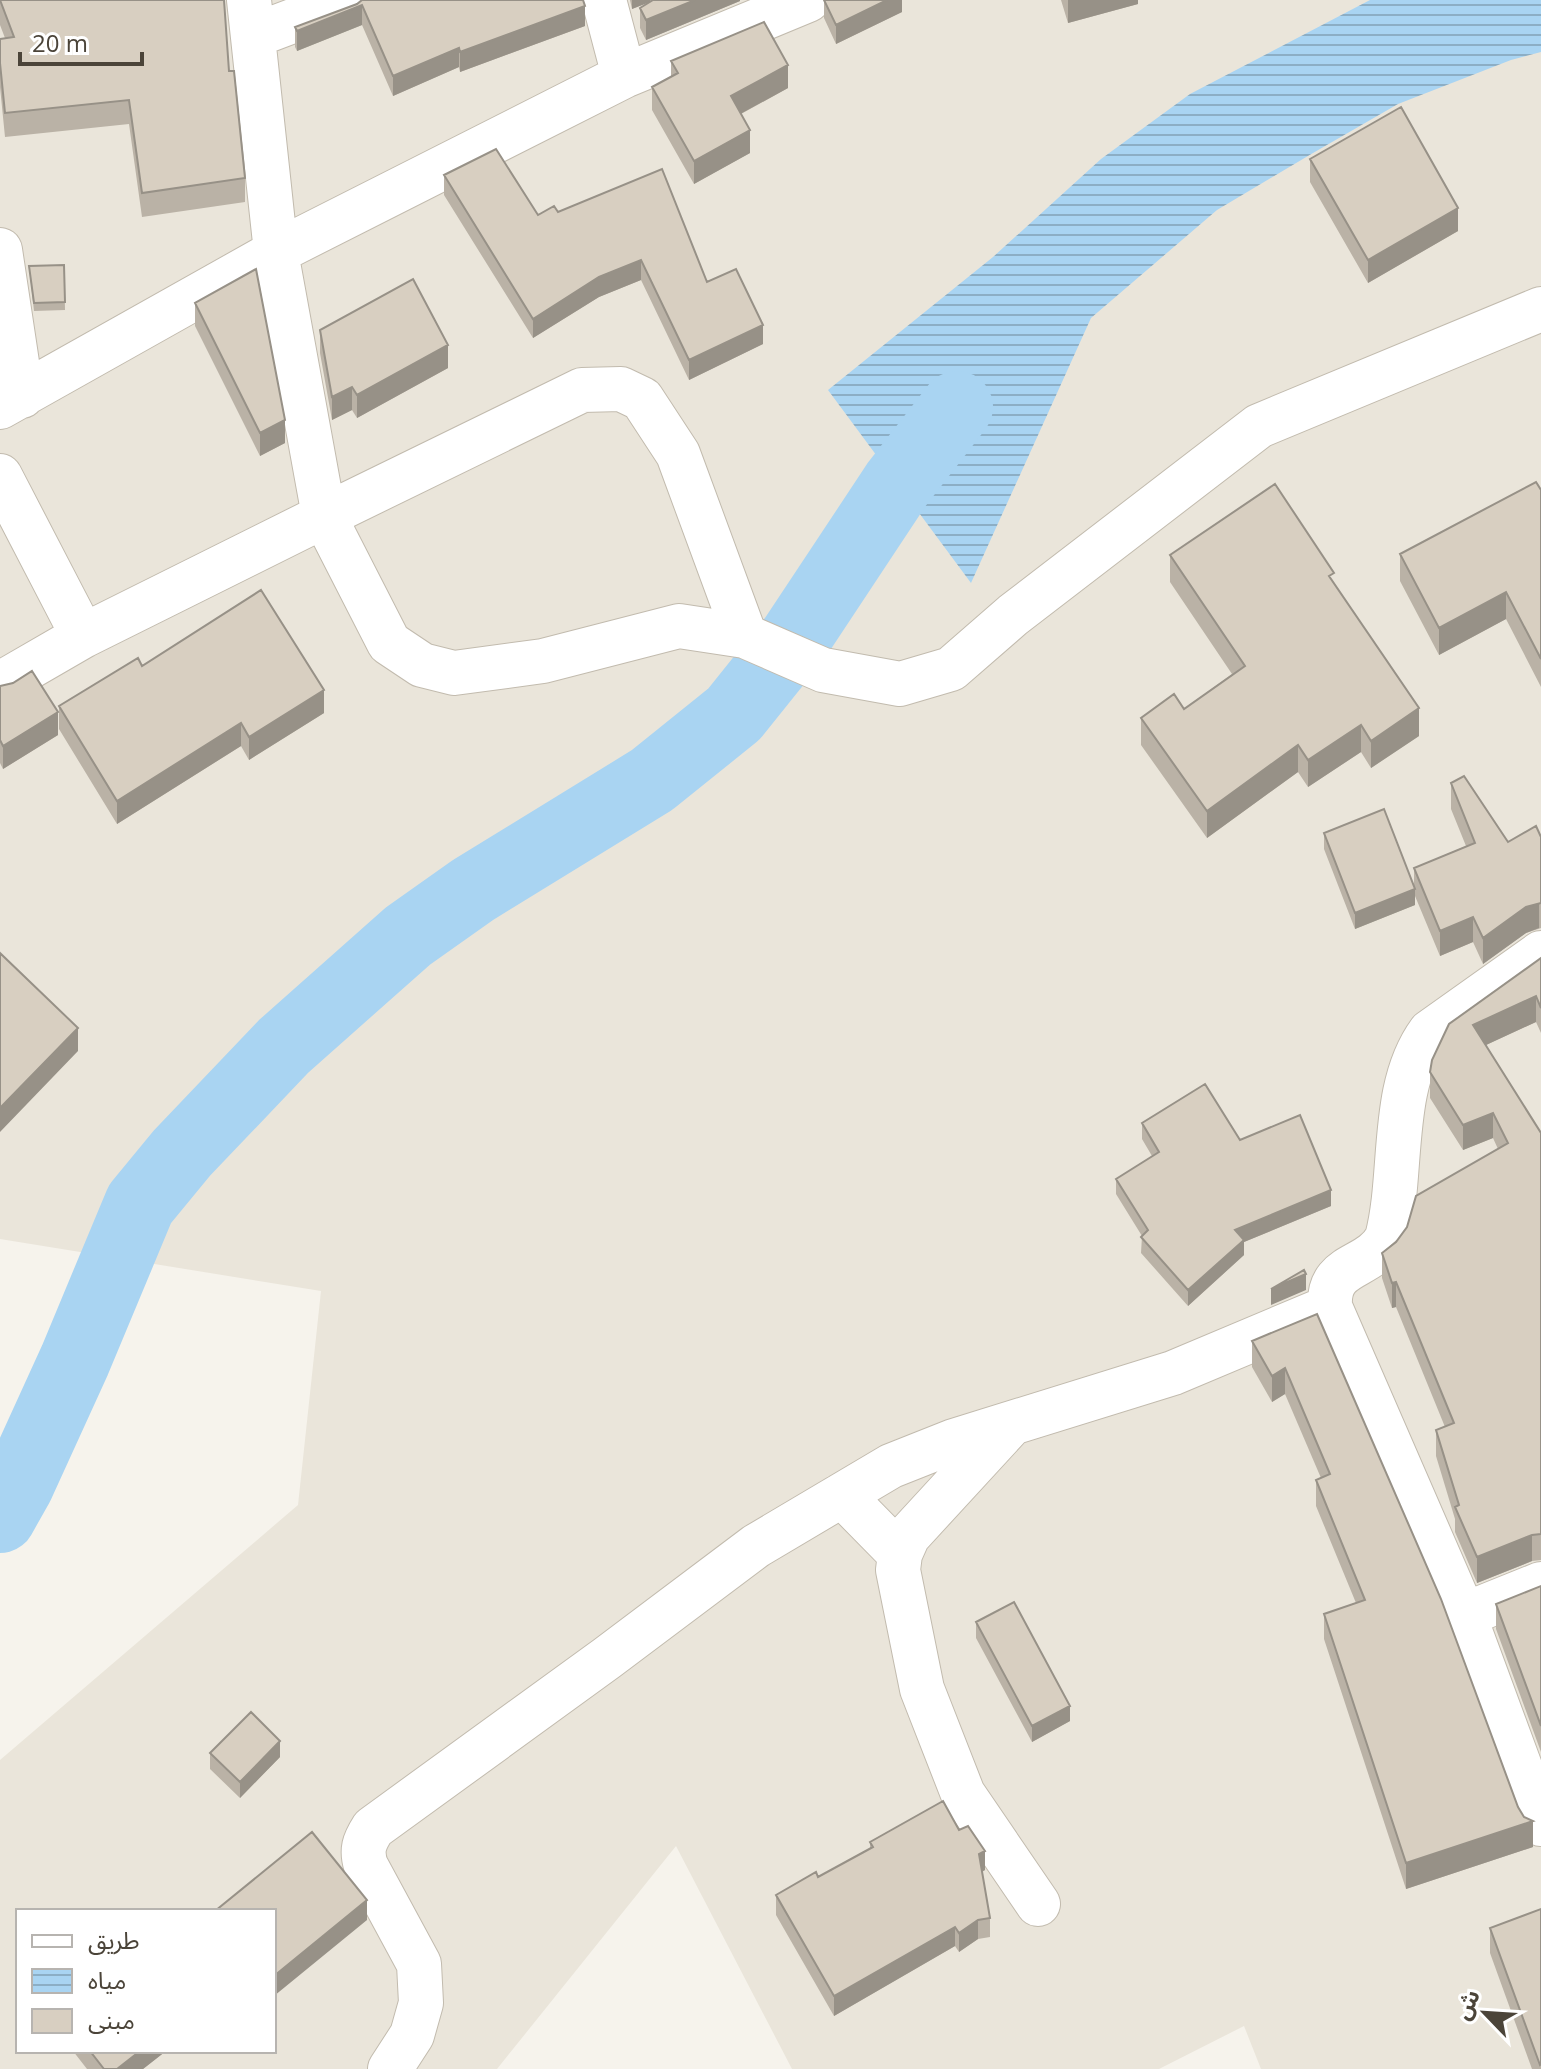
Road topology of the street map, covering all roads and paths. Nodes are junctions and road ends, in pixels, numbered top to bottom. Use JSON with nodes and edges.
{"nodes":[{"id":1,"x":348,"y":0,"type":"edge"},
{"id":2,"x":604,"y":0,"type":"edge"},
{"id":3,"x":808,"y":0,"type":"edge"},
{"id":4,"x":251,"y":18,"type":"edge"},
{"id":5,"x":624,"y":76,"type":"junction"},
{"id":6,"x":0,"y":250,"type":"edge"},
{"id":7,"x":276,"y":252,"type":"junction"},
{"id":8,"x":1541,"y":309,"type":"edge"},
{"id":9,"x":11,"y":402,"type":"edge"},
{"id":10,"x":0,"y":476,"type":"edge"},
{"id":11,"x":324,"y":516,"type":"junction"},
{"id":12,"x":83,"y":636,"type":"junction"},
{"id":13,"x":745,"y":636,"type":"junction"},
{"id":14,"x":0,"y":684,"type":"edge"},
{"id":15,"x":1541,"y":953,"type":"edge"},
{"id":16,"x":1330,"y":1307,"type":"junction"},
{"id":17,"x":1013,"y":1422,"type":"junction"},
{"id":18,"x":842,"y":1495,"type":"junction"},
{"id":19,"x":900,"y":1554,"type":"junction"},
{"id":20,"x":1541,"y":1584,"type":"edge"},
{"id":21,"x":1464,"y":1615,"type":"junction"},
{"id":22,"x":1537,"y":1801,"type":"edge"},
{"id":23,"x":1038,"y":1904,"type":"dead end"},
{"id":24,"x":390,"y":2069,"type":"edge"}],
"edges":[{"from":1,"to":4,"type":"street"},
{"from":2,"to":5,"type":"street"},
{"from":3,"to":5,"type":"street"},
{"from":4,"to":7,"type":"street"},
{"from":5,"to":7,"type":"street"},
{"from":6,"to":9,"type":"street"},
{"from":7,"to":9,"type":"street"},
{"from":7,"to":11,"type":"street"},
{"from":8,"to":13,"type":"street"},
{"from":10,"to":12,"type":"street"},
{"from":11,"to":12,"type":"street"},
{"from":11,"to":13,"type":"street"},
{"from":11,"to":13,"type":"street"},
{"from":12,"to":14,"type":"street"},
{"from":15,"to":16,"type":"street"},
{"from":16,"to":17,"type":"street"},
{"from":16,"to":21,"type":"street"},
{"from":17,"to":18,"type":"street"},
{"from":17,"to":19,"type":"street"},
{"from":18,"to":19,"type":"street"},
{"from":18,"to":24,"type":"street"},
{"from":19,"to":23,"type":"street"},
{"from":20,"to":21,"type":"street"},
{"from":21,"to":22,"type":"street"}]}
